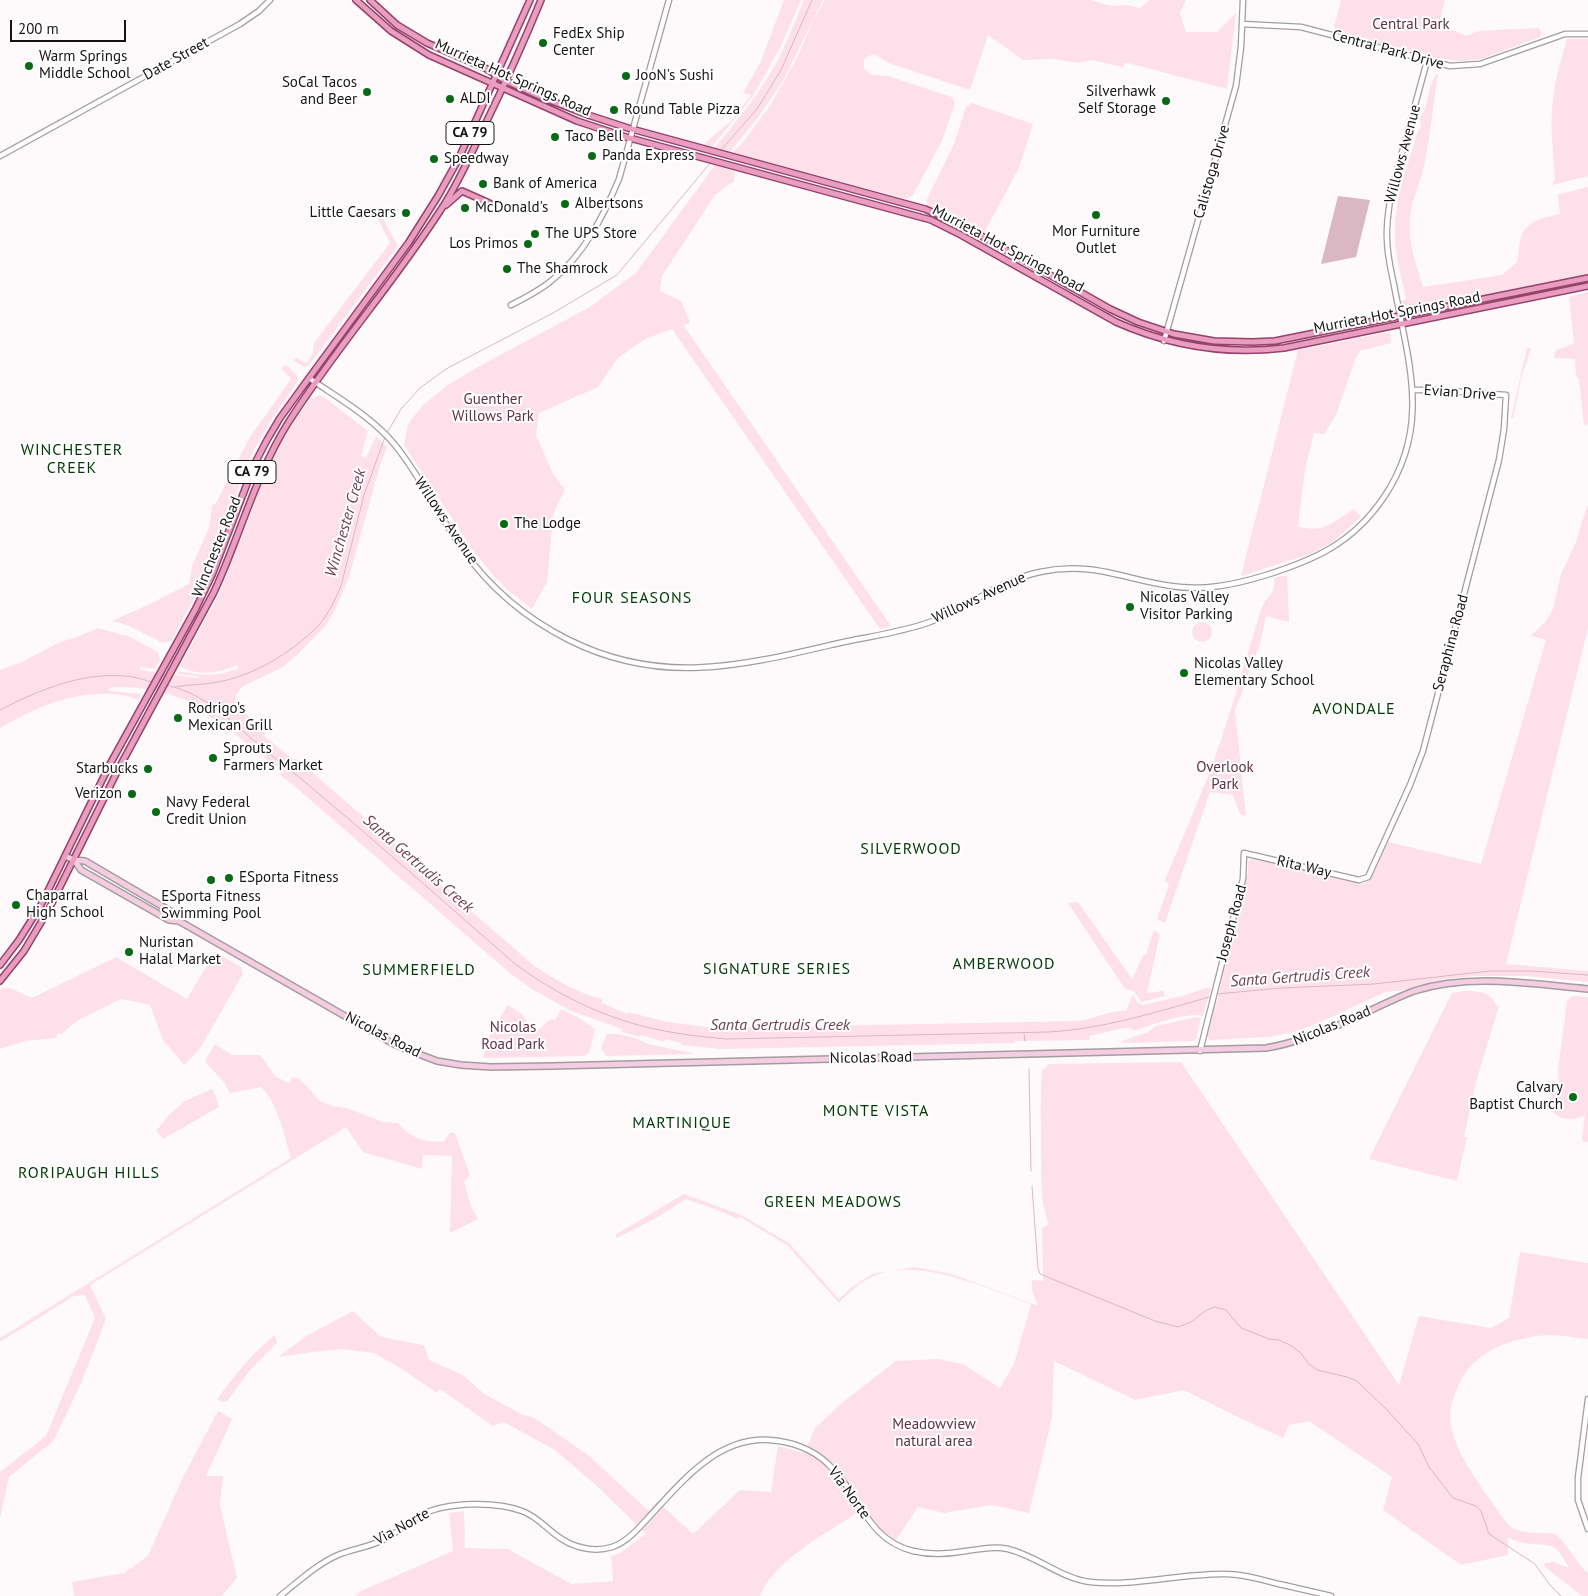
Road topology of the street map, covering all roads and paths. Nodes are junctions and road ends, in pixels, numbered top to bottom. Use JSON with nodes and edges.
{"nodes":[{"id":1,"x":270,"y":0,"type":"edge"},
{"id":2,"x":356,"y":0,"type":"edge"},
{"id":3,"x":370,"y":0,"type":"edge"},
{"id":4,"x":530,"y":0,"type":"edge"},
{"id":5,"x":541,"y":0,"type":"edge"},
{"id":6,"x":669,"y":0,"type":"edge"},
{"id":7,"x":1243,"y":0,"type":"edge"},
{"id":8,"x":1242,"y":24,"type":"junction"},
{"id":9,"x":1588,"y":34,"type":"edge"},
{"id":10,"x":1427,"y":61,"type":"junction"},
{"id":11,"x":496,"y":74,"type":"junction"},
{"id":12,"x":506,"y":81,"type":"junction"},
{"id":13,"x":492,"y":84,"type":"junction"},
{"id":14,"x":502,"y":88,"type":"junction"},
{"id":15,"x":634,"y":130,"type":"junction"},
{"id":16,"x":631,"y":138,"type":"junction"},
{"id":17,"x":0,"y":156,"type":"edge"},
{"id":18,"x":489,"y":203,"type":"dead end"},
{"id":19,"x":442,"y":209,"type":"junction"},
{"id":20,"x":1588,"y":278,"type":"edge"},
{"id":21,"x":1588,"y":286,"type":"edge"},
{"id":22,"x":511,"y":306,"type":"dead end"},
{"id":23,"x":1400,"y":316,"type":"junction"},
{"id":24,"x":1402,"y":324,"type":"junction"},
{"id":25,"x":1167,"y":332,"type":"junction"},
{"id":26,"x":1164,"y":341,"type":"junction"},
{"id":27,"x":309,"y":378,"type":"junction"},
{"id":28,"x":316,"y":383,"type":"junction"},
{"id":29,"x":1413,"y":390,"type":"junction"},
{"id":30,"x":1506,"y":395,"type":"joint"},
{"id":31,"x":1244,"y":853,"type":"joint"},
{"id":32,"x":65,"y":856,"type":"junction"},
{"id":33,"x":74,"y":860,"type":"junction"},
{"id":34,"x":1364,"y":880,"type":"joint"},
{"id":35,"x":178,"y":921,"type":"junction"},
{"id":36,"x":0,"y":965,"type":"edge"},
{"id":37,"x":0,"y":981,"type":"edge"},
{"id":38,"x":1588,"y":989,"type":"edge"},
{"id":39,"x":1200,"y":1051,"type":"junction"},
{"id":40,"x":1588,"y":1399,"type":"edge"},
{"id":41,"x":1588,"y":1529,"type":"edge"},
{"id":42,"x":280,"y":1596,"type":"edge"},
{"id":43,"x":1331,"y":1596,"type":"edge"}],
"edges":[{"from":1,"to":17,"type":"street","name":"Date Street"},
{"from":2,"to":13,"type":"main road","name":"Murrieta Hot Springs Road"},
{"from":3,"to":11,"type":"main road","name":"Murrieta Hot Springs Road"},
{"from":4,"to":11,"type":"main road","name":"Winchester Road","number":"CA 79"},
{"from":5,"to":12,"type":"main road","name":"Winchester Road","number":"CA 79"},
{"from":6,"to":15,"type":"street"},
{"from":7,"to":8,"type":"street","name":"Calistoga Drive"},
{"from":8,"to":10,"type":"street","name":"Central Park Drive"},
{"from":8,"to":25,"type":"street","name":"Calistoga Drive"},
{"from":9,"to":10,"type":"street","name":"Central Park Drive"},
{"from":10,"to":23,"type":"street","name":"Willows Avenue"},
{"from":11,"to":12,"type":"main road","name":"Murrieta Hot Springs Road"},
{"from":11,"to":13,"type":"main road","name":"Winchester Road","number":"CA 79"},
{"from":12,"to":14,"type":"main road","name":"Winchester Road","number":"CA 79"},
{"from":12,"to":15,"type":"main road","name":"Murrieta Hot Springs Road"},
{"from":13,"to":14,"type":"main road","name":"Murrieta Hot Springs Road"},
{"from":13,"to":27,"type":"main road","name":"Winchester Road","number":"CA 79"},
{"from":14,"to":16,"type":"main road","name":"Murrieta Hot Springs Road"},
{"from":14,"to":19,"type":"main road","name":"Winchester Road","number":"CA 79"},
{"from":15,"to":16,"type":"street"},
{"from":15,"to":25,"type":"main road","name":"Murrieta Hot Springs Road"},
{"from":16,"to":22,"type":"street"},
{"from":16,"to":26,"type":"main road","name":"Murrieta Hot Springs Road"},
{"from":18,"to":19,"type":"main road"},
{"from":19,"to":28,"type":"main road","name":"Winchester Road","number":"CA 79"},
{"from":20,"to":23,"type":"main road","name":"Murrieta Hot Springs Road"},
{"from":21,"to":24,"type":"main road","name":"Murrieta Hot Springs Road"},
{"from":23,"to":24,"type":"street","name":"Willows Avenue"},
{"from":23,"to":25,"type":"main road","name":"Murrieta Hot Springs Road"},
{"from":24,"to":26,"type":"main road","name":"Murrieta Hot Springs Road"},
{"from":24,"to":29,"type":"street","name":"Willows Avenue"},
{"from":25,"to":26,"type":"street","name":"Calistoga Drive"},
{"from":27,"to":28,"type":"street","name":"Willows Avenue"},
{"from":27,"to":32,"type":"main road","name":"Winchester Road","number":"CA 79"},
{"from":28,"to":29,"type":"street","name":"Willows Avenue"},
{"from":28,"to":33,"type":"main road","name":"Winchester Road","number":"CA 79"},
{"from":29,"to":30,"type":"street","name":"Evian Drive"},
{"from":30,"to":34,"type":"street","name":"Seraphina Road"},
{"from":31,"to":34,"type":"street","name":"Rita Way"},
{"from":31,"to":39,"type":"street","name":"Joseph Road"},
{"from":32,"to":33,"type":"main road","name":"Nicolas Road"},
{"from":32,"to":36,"type":"main road","name":"Winchester Road"},
{"from":33,"to":35,"type":"main road","name":"Nicolas Road"},
{"from":33,"to":35,"type":"main road","name":"Nicolas Road"},
{"from":33,"to":37,"type":"main road","name":"Winchester Road"},
{"from":35,"to":39,"type":"main road","name":"Nicolas Road"},
{"from":38,"to":39,"type":"main road","name":"Nicolas Road"},
{"from":40,"to":41,"type":"street"},
{"from":42,"to":43,"type":"street","name":"Via Norte"}]}
